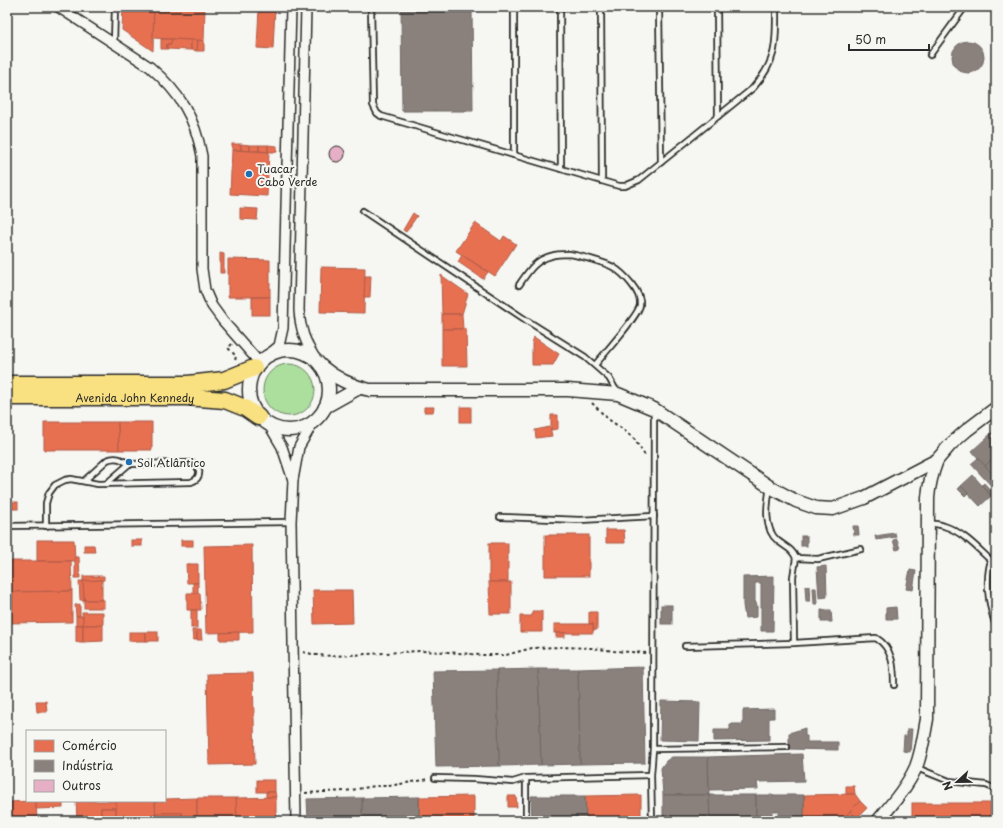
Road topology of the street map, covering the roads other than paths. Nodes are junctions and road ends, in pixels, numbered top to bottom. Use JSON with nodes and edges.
{"nodes":[{"id":1,"x":58,"y":7,"type":"edge"},
{"id":2,"x":115,"y":7,"type":"edge"},
{"id":3,"x":291,"y":7,"type":"edge"},
{"id":4,"x":306,"y":7,"type":"edge"},
{"id":5,"x":371,"y":7,"type":"edge"},
{"id":6,"x":514,"y":7,"type":"edge"},
{"id":7,"x":560,"y":7,"type":"edge"},
{"id":8,"x":601,"y":7,"type":"edge"},
{"id":9,"x":659,"y":7,"type":"edge"},
{"id":10,"x":717,"y":7,"type":"edge"},
{"id":11,"x":776,"y":7,"type":"edge"},
{"id":12,"x":965,"y":7,"type":"edge"},
{"id":13,"x":114,"y":44,"type":"junction"},
{"id":14,"x":930,"y":54,"type":"dead end"},
{"id":15,"x":718,"y":116,"type":"junction"},
{"id":16,"x":514,"y":155,"type":"junction"},
{"id":17,"x":661,"y":162,"type":"junction"},
{"id":18,"x":561,"y":169,"type":"junction"},
{"id":19,"x":602,"y":181,"type":"junction"},
{"id":20,"x":363,"y":211,"type":"dead end"},
{"id":21,"x":996,"y":279,"type":"edge"},
{"id":22,"x":518,"y":285,"type":"dead end"},
{"id":23,"x":996,"y":317,"type":"edge"},
{"id":24,"x":260,"y":361,"type":"junction"},
{"id":25,"x":318,"y":362,"type":"junction"},
{"id":26,"x":595,"y":365,"type":"junction"},
{"id":27,"x":7,"y":384,"type":"edge"},
{"id":28,"x":359,"y":388,"type":"junction"},
{"id":29,"x":618,"y":394,"type":"junction"},
{"id":30,"x":7,"y":397,"type":"edge"},
{"id":31,"x":325,"y":407,"type":"junction"},
{"id":32,"x":654,"y":409,"type":"junction"},
{"id":33,"x":995,"y":409,"type":"edge"},
{"id":34,"x":264,"y":421,"type":"junction"},
{"id":35,"x":313,"y":422,"type":"junction"},
{"id":36,"x":937,"y":460,"type":"junction"},
{"id":37,"x":129,"y":464,"type":"junction"},
{"id":38,"x":293,"y":480,"type":"junction"},
{"id":39,"x":84,"y":481,"type":"junction"},
{"id":40,"x":106,"y":484,"type":"junction"},
{"id":41,"x":770,"y":487,"type":"junction"},
{"id":42,"x":654,"y":516,"type":"junction"},
{"id":43,"x":500,"y":517,"type":"dead end"},
{"id":44,"x":291,"y":522,"type":"junction"},
{"id":45,"x":928,"y":522,"type":"junction"},
{"id":46,"x":7,"y":526,"type":"edge"},
{"id":47,"x":46,"y":526,"type":"junction"},
{"id":48,"x":861,"y":549,"type":"dead end"},
{"id":49,"x":796,"y":558,"type":"junction"},
{"id":50,"x":991,"y":560,"type":"junction"},
{"id":51,"x":996,"y":565,"type":"edge"},
{"id":52,"x":996,"y":626,"type":"edge"},
{"id":53,"x":794,"y":643,"type":"junction"},
{"id":54,"x":685,"y":646,"type":"dead end"},
{"id":55,"x":894,"y":686,"type":"dead end"},
{"id":56,"x":787,"y":747,"type":"dead end"},
{"id":57,"x":653,"y":749,"type":"junction"},
{"id":58,"x":916,"y":767,"type":"junction"},
{"id":59,"x":651,"y":775,"type":"junction"},
{"id":60,"x":435,"y":778,"type":"road end"},
{"id":61,"x":526,"y":778,"type":"junction"},
{"id":62,"x":996,"y":789,"type":"edge"},
{"id":63,"x":296,"y":821,"type":"edge"},
{"id":64,"x":526,"y":821,"type":"edge"},
{"id":65,"x":652,"y":821,"type":"edge"},
{"id":66,"x":878,"y":821,"type":"edge"}],
"edges":[{"from":1,"to":13,"type":"street"},
{"from":2,"to":13,"type":"lane"},
{"from":3,"to":24,"type":"street"},
{"from":4,"to":25,"type":"street"},
{"from":5,"to":16,"type":"lane"},
{"from":6,"to":16,"type":"lane"},
{"from":7,"to":18,"type":"lane"},
{"from":8,"to":19,"type":"lane"},
{"from":9,"to":17,"type":"lane"},
{"from":10,"to":15,"type":"lane"},
{"from":11,"to":15,"type":"lane"},
{"from":12,"to":14,"type":"lane"},
{"from":13,"to":24,"type":"street"},
{"from":15,"to":17,"type":"lane"},
{"from":16,"to":18,"type":"lane"},
{"from":17,"to":19,"type":"lane"},
{"from":18,"to":19,"type":"lane"},
{"from":20,"to":26,"type":"lane"},
{"from":21,"to":23,"type":"lane"},
{"from":22,"to":26,"type":"lane"},
{"from":24,"to":25,"type":"street"},
{"from":24,"to":27,"type":"highway","name":"Avenida John Kennedy"},
{"from":24,"to":34,"type":"street"},
{"from":25,"to":28,"type":"street"},
{"from":25,"to":31,"type":"street"},
{"from":26,"to":29,"type":"lane"},
{"from":28,"to":29,"type":"street"},
{"from":28,"to":31,"type":"street"},
{"from":29,"to":32,"type":"street"},
{"from":30,"to":34,"type":"highway","name":"Avenida John Kennedy"},
{"from":31,"to":35,"type":"street"},
{"from":32,"to":41,"type":"street"},
{"from":32,"to":42,"type":"lane"},
{"from":33,"to":36,"type":"street"},
{"from":34,"to":35,"type":"street"},
{"from":34,"to":38,"type":"street"},
{"from":35,"to":38,"type":"street"},
{"from":36,"to":41,"type":"street"},
{"from":36,"to":45,"type":"street"},
{"from":37,"to":39,"type":"lane"},
{"from":37,"to":40,"type":"lane"},
{"from":37,"to":40,"type":"lane"},
{"from":38,"to":44,"type":"street"},
{"from":39,"to":40,"type":"lane"},
{"from":39,"to":47,"type":"lane"},
{"from":41,"to":49,"type":"lane"},
{"from":42,"to":43,"type":"lane"},
{"from":42,"to":57,"type":"lane"},
{"from":44,"to":47,"type":"lane"},
{"from":44,"to":63,"type":"street"},
{"from":45,"to":50,"type":"lane"},
{"from":45,"to":58,"type":"street"},
{"from":46,"to":47,"type":"lane"},
{"from":48,"to":49,"type":"lane"},
{"from":49,"to":53,"type":"lane"},
{"from":50,"to":51,"type":"lane"},
{"from":50,"to":52,"type":"lane"},
{"from":53,"to":54,"type":"lane"},
{"from":53,"to":55,"type":"lane"},
{"from":56,"to":57,"type":"lane"},
{"from":57,"to":59,"type":"lane"},
{"from":58,"to":62,"type":"lane"},
{"from":58,"to":66,"type":"street"},
{"from":59,"to":61,"type":"lane"},
{"from":59,"to":65,"type":"lane"},
{"from":60,"to":61,"type":"lane"},
{"from":61,"to":64,"type":"lane"}]}
